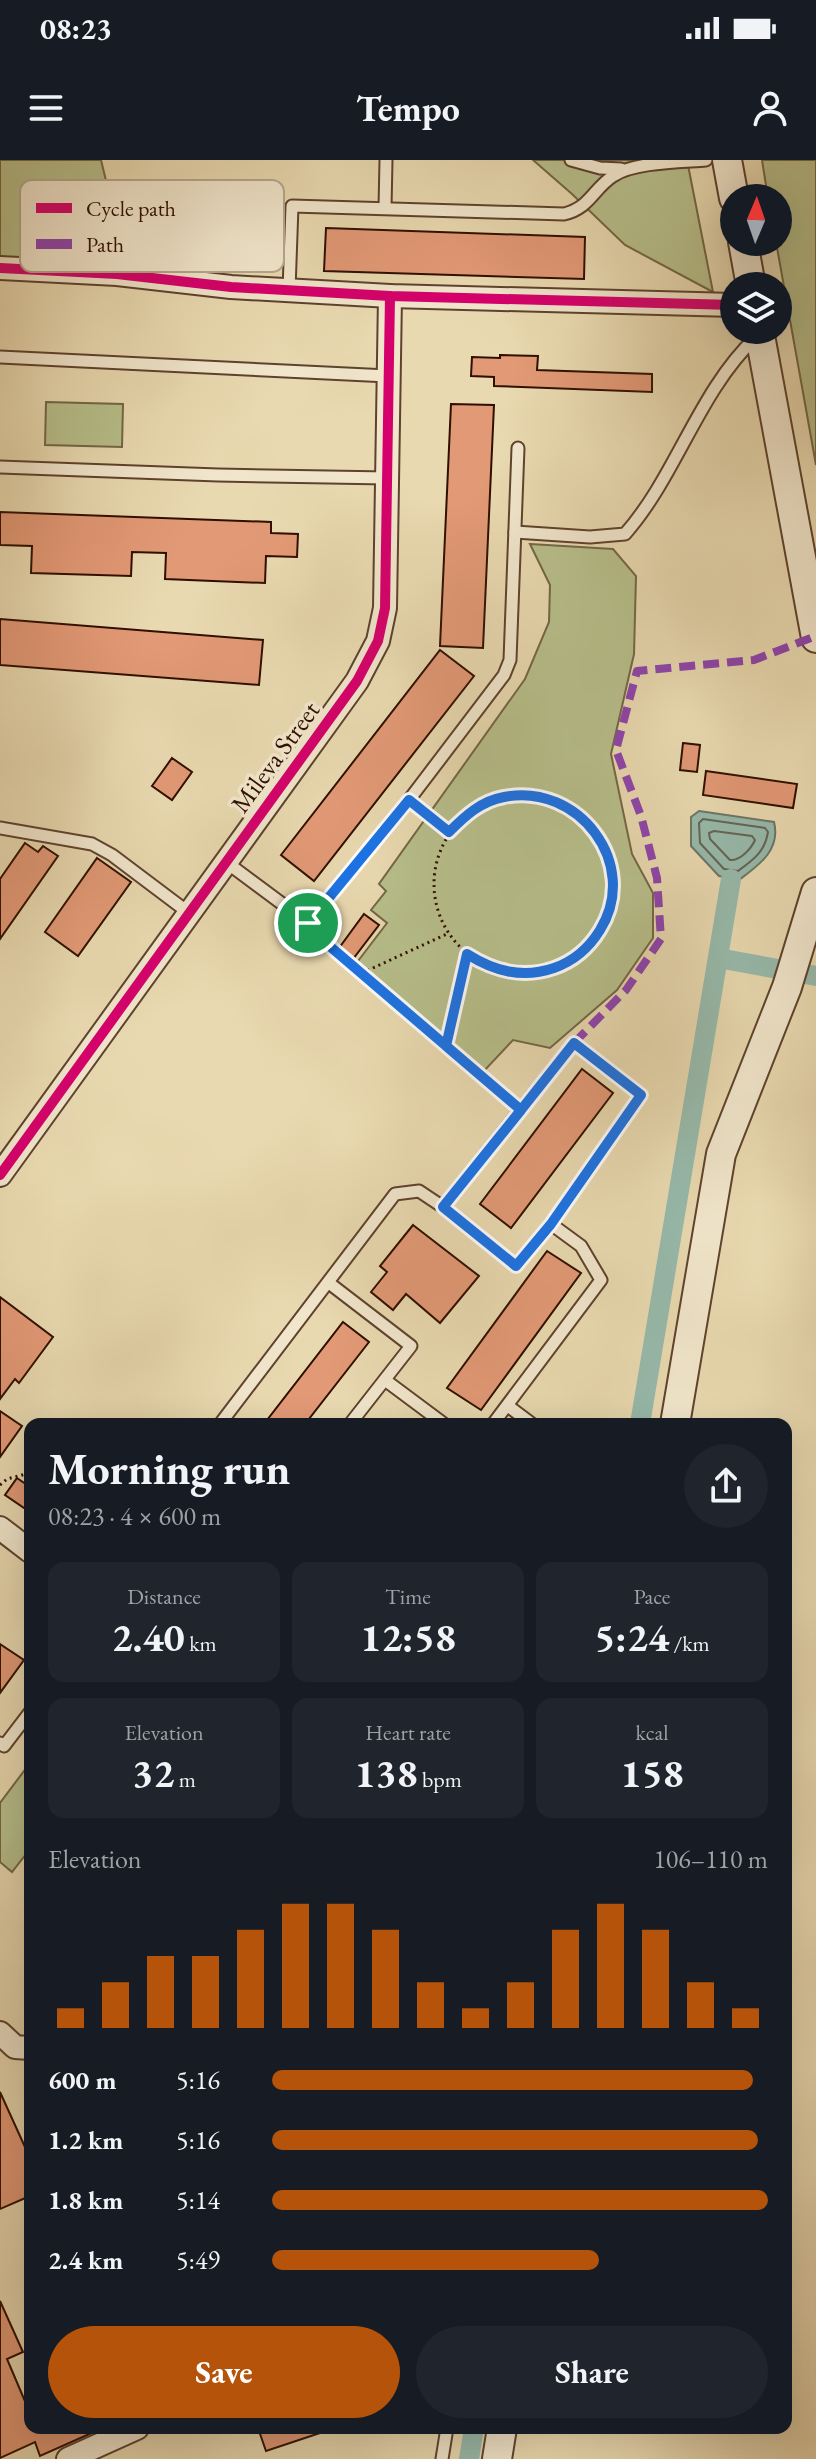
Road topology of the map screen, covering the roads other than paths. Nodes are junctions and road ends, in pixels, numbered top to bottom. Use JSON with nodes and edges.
{"nodes":[{"id":1,"x":386,"y":160,"type":"edge"},
{"id":2,"x":571,"y":160,"type":"edge"},
{"id":3,"x":706,"y":160,"type":"edge"},
{"id":4,"x":727,"y":160,"type":"edge"},
{"id":5,"x":624,"y":169,"type":"junction"},
{"id":6,"x":731,"y":184,"type":"edge"},
{"id":7,"x":385,"y":208,"type":"junction"},
{"id":8,"x":0,"y":268,"type":"edge"},
{"id":9,"x":20,"y":269,"type":"edge"},
{"id":10,"x":78,"y":272,"type":"edge"},
{"id":11,"x":289,"y":290,"type":"junction"},
{"id":12,"x":390,"y":296,"type":"junction"},
{"id":13,"x":720,"y":305,"type":"edge"},
{"id":14,"x":748,"y":344,"type":"edge"},
{"id":15,"x":761,"y":344,"type":"edge"},
{"id":16,"x":0,"y":357,"type":"edge"},
{"id":17,"x":388,"y":376,"type":"junction"},
{"id":18,"x":518,"y":448,"type":"dead end"},
{"id":19,"x":0,"y":467,"type":"edge"},
{"id":20,"x":387,"y":478,"type":"junction"},
{"id":21,"x":515,"y":532,"type":"junction"},
{"id":22,"x":816,"y":638,"type":"edge"},
{"id":23,"x":0,"y":828,"type":"edge"},
{"id":24,"x":226,"y":862,"type":"junction"},
{"id":25,"x":816,"y":892,"type":"edge"},
{"id":26,"x":189,"y":913,"type":"junction"},
{"id":27,"x":812,"y":924,"type":"edge"},
{"id":28,"x":0,"y":1175,"type":"edge"},
{"id":29,"x":443,"y":1207,"type":"junction"},
{"id":30,"x":551,"y":1224,"type":"junction"},
{"id":31,"x":329,"y":1283,"type":"junction"},
{"id":32,"x":385,"y":1380,"type":"junction"},
{"id":33,"x":508,"y":1406,"type":"junction"},
{"id":34,"x":225,"y":1418,"type":"edge"},
{"id":35,"x":355,"y":1418,"type":"edge"},
{"id":36,"x":436,"y":1418,"type":"edge"},
{"id":37,"x":498,"y":1418,"type":"edge"},
{"id":38,"x":524,"y":1418,"type":"edge"},
{"id":39,"x":676,"y":1418,"type":"edge"},
{"id":40,"x":0,"y":1528,"type":"edge"},
{"id":41,"x":24,"y":1546,"type":"edge"},
{"id":42,"x":24,"y":1719,"type":"edge"},
{"id":43,"x":1,"y":1747,"type":"edge"},
{"id":44,"x":124,"y":2434,"type":"edge"},
{"id":45,"x":446,"y":2434,"type":"edge"},
{"id":46,"x":501,"y":2434,"type":"edge"},
{"id":47,"x":68,"y":2459,"type":"edge"},
{"id":48,"x":442,"y":2459,"type":"edge"},
{"id":49,"x":497,"y":2459,"type":"edge"}],
"edges":[{"from":1,"to":7,"type":"lane"},
{"from":2,"to":5,"type":"lane"},
{"from":3,"to":5,"type":"lane"},
{"from":4,"to":6,"type":"street"},
{"from":5,"to":7,"type":"lane"},
{"from":7,"to":11,"type":"lane"},
{"from":8,"to":9,"type":"street"},
{"from":10,"to":11,"type":"street"},
{"from":11,"to":12,"type":"street"},
{"from":12,"to":13,"type":"street"},
{"from":12,"to":17,"type":"street","name":"Mileva Street"},
{"from":14,"to":21,"type":"lane"},
{"from":15,"to":22,"type":"street"},
{"from":16,"to":17,"type":"lane"},
{"from":17,"to":20,"type":"street","name":"Mileva Street"},
{"from":18,"to":21,"type":"lane"},
{"from":19,"to":20,"type":"lane"},
{"from":20,"to":24,"type":"street","name":"Mileva Street"},
{"from":21,"to":24,"type":"lane"},
{"from":23,"to":26,"type":"lane"},
{"from":24,"to":26,"type":"street","name":"Mileva Street"},
{"from":25,"to":27,"type":"street"},
{"from":26,"to":28,"type":"street","name":"Mileva Street"},
{"from":27,"to":39,"type":"street"},
{"from":29,"to":30,"type":"lane"},
{"from":29,"to":30,"type":"lane"},
{"from":29,"to":31,"type":"lane"},
{"from":30,"to":33,"type":"lane"},
{"from":31,"to":32,"type":"lane"},
{"from":31,"to":34,"type":"lane"},
{"from":32,"to":35,"type":"lane"},
{"from":32,"to":36,"type":"lane"},
{"from":33,"to":37,"type":"lane"},
{"from":33,"to":38,"type":"lane"},
{"from":40,"to":41,"type":"street"},
{"from":42,"to":43,"type":"lane"},
{"from":44,"to":47,"type":"street"},
{"from":45,"to":48,"type":"lane"},
{"from":46,"to":49,"type":"street"}]}
